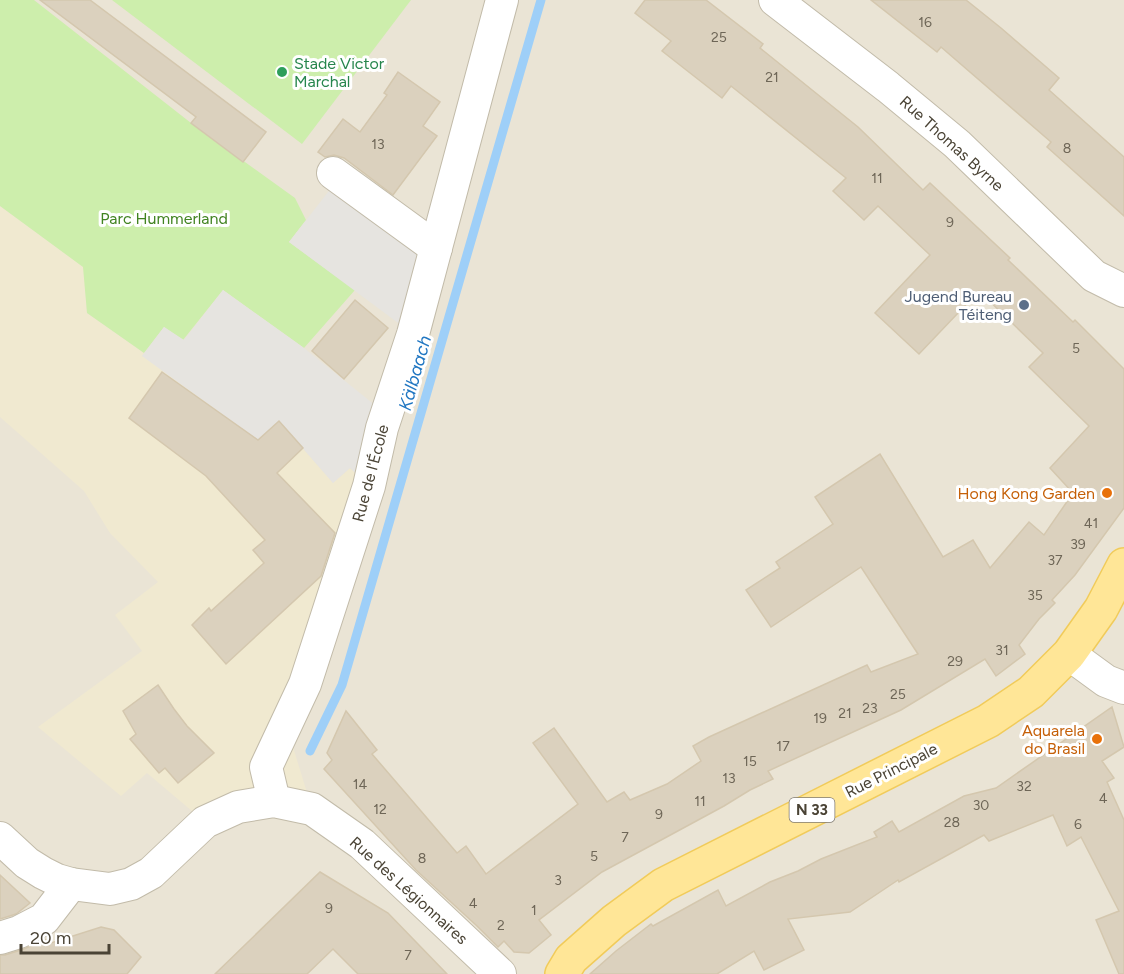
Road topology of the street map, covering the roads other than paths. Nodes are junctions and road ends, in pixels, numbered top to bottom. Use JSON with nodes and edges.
{"nodes":[{"id":1,"x":502,"y":0,"type":"edge"},
{"id":2,"x":775,"y":0,"type":"edge"},
{"id":3,"x":333,"y":173,"type":"dead end"},
{"id":4,"x":436,"y":248,"type":"junction"},
{"id":5,"x":1124,"y":291,"type":"edge"},
{"id":6,"x":1124,"y":565,"type":"edge"},
{"id":7,"x":1069,"y":654,"type":"junction"},
{"id":8,"x":1124,"y":688,"type":"edge"},
{"id":9,"x":274,"y":801,"type":"junction"},
{"id":10,"x":0,"y":838,"type":"edge"},
{"id":11,"x":71,"y":885,"type":"junction"},
{"id":12,"x":0,"y":938,"type":"edge"},
{"id":13,"x":500,"y":974,"type":"edge"},
{"id":14,"x":562,"y":974,"type":"edge"}],
"edges":[{"from":1,"to":4,"type":"street","name":"Rue de l'École"},
{"from":2,"to":5,"type":"street","name":"Rue Thomas Byrne"},
{"from":3,"to":4,"type":"street"},
{"from":4,"to":9,"type":"street","name":"Rue de l'École"},
{"from":6,"to":7,"type":"main road","name":"Rue Principale","number":"N 33"},
{"from":7,"to":8,"type":"street"},
{"from":7,"to":14,"type":"main road","name":"Rue Principale","number":"N 33"},
{"from":9,"to":11,"type":"street","name":"Rue des Légionnaires"},
{"from":9,"to":13,"type":"street","name":"Rue des Légionnaires"},
{"from":10,"to":11,"type":"street","name":"Rue des Légionnaires"},
{"from":11,"to":12,"type":"street"}]}
